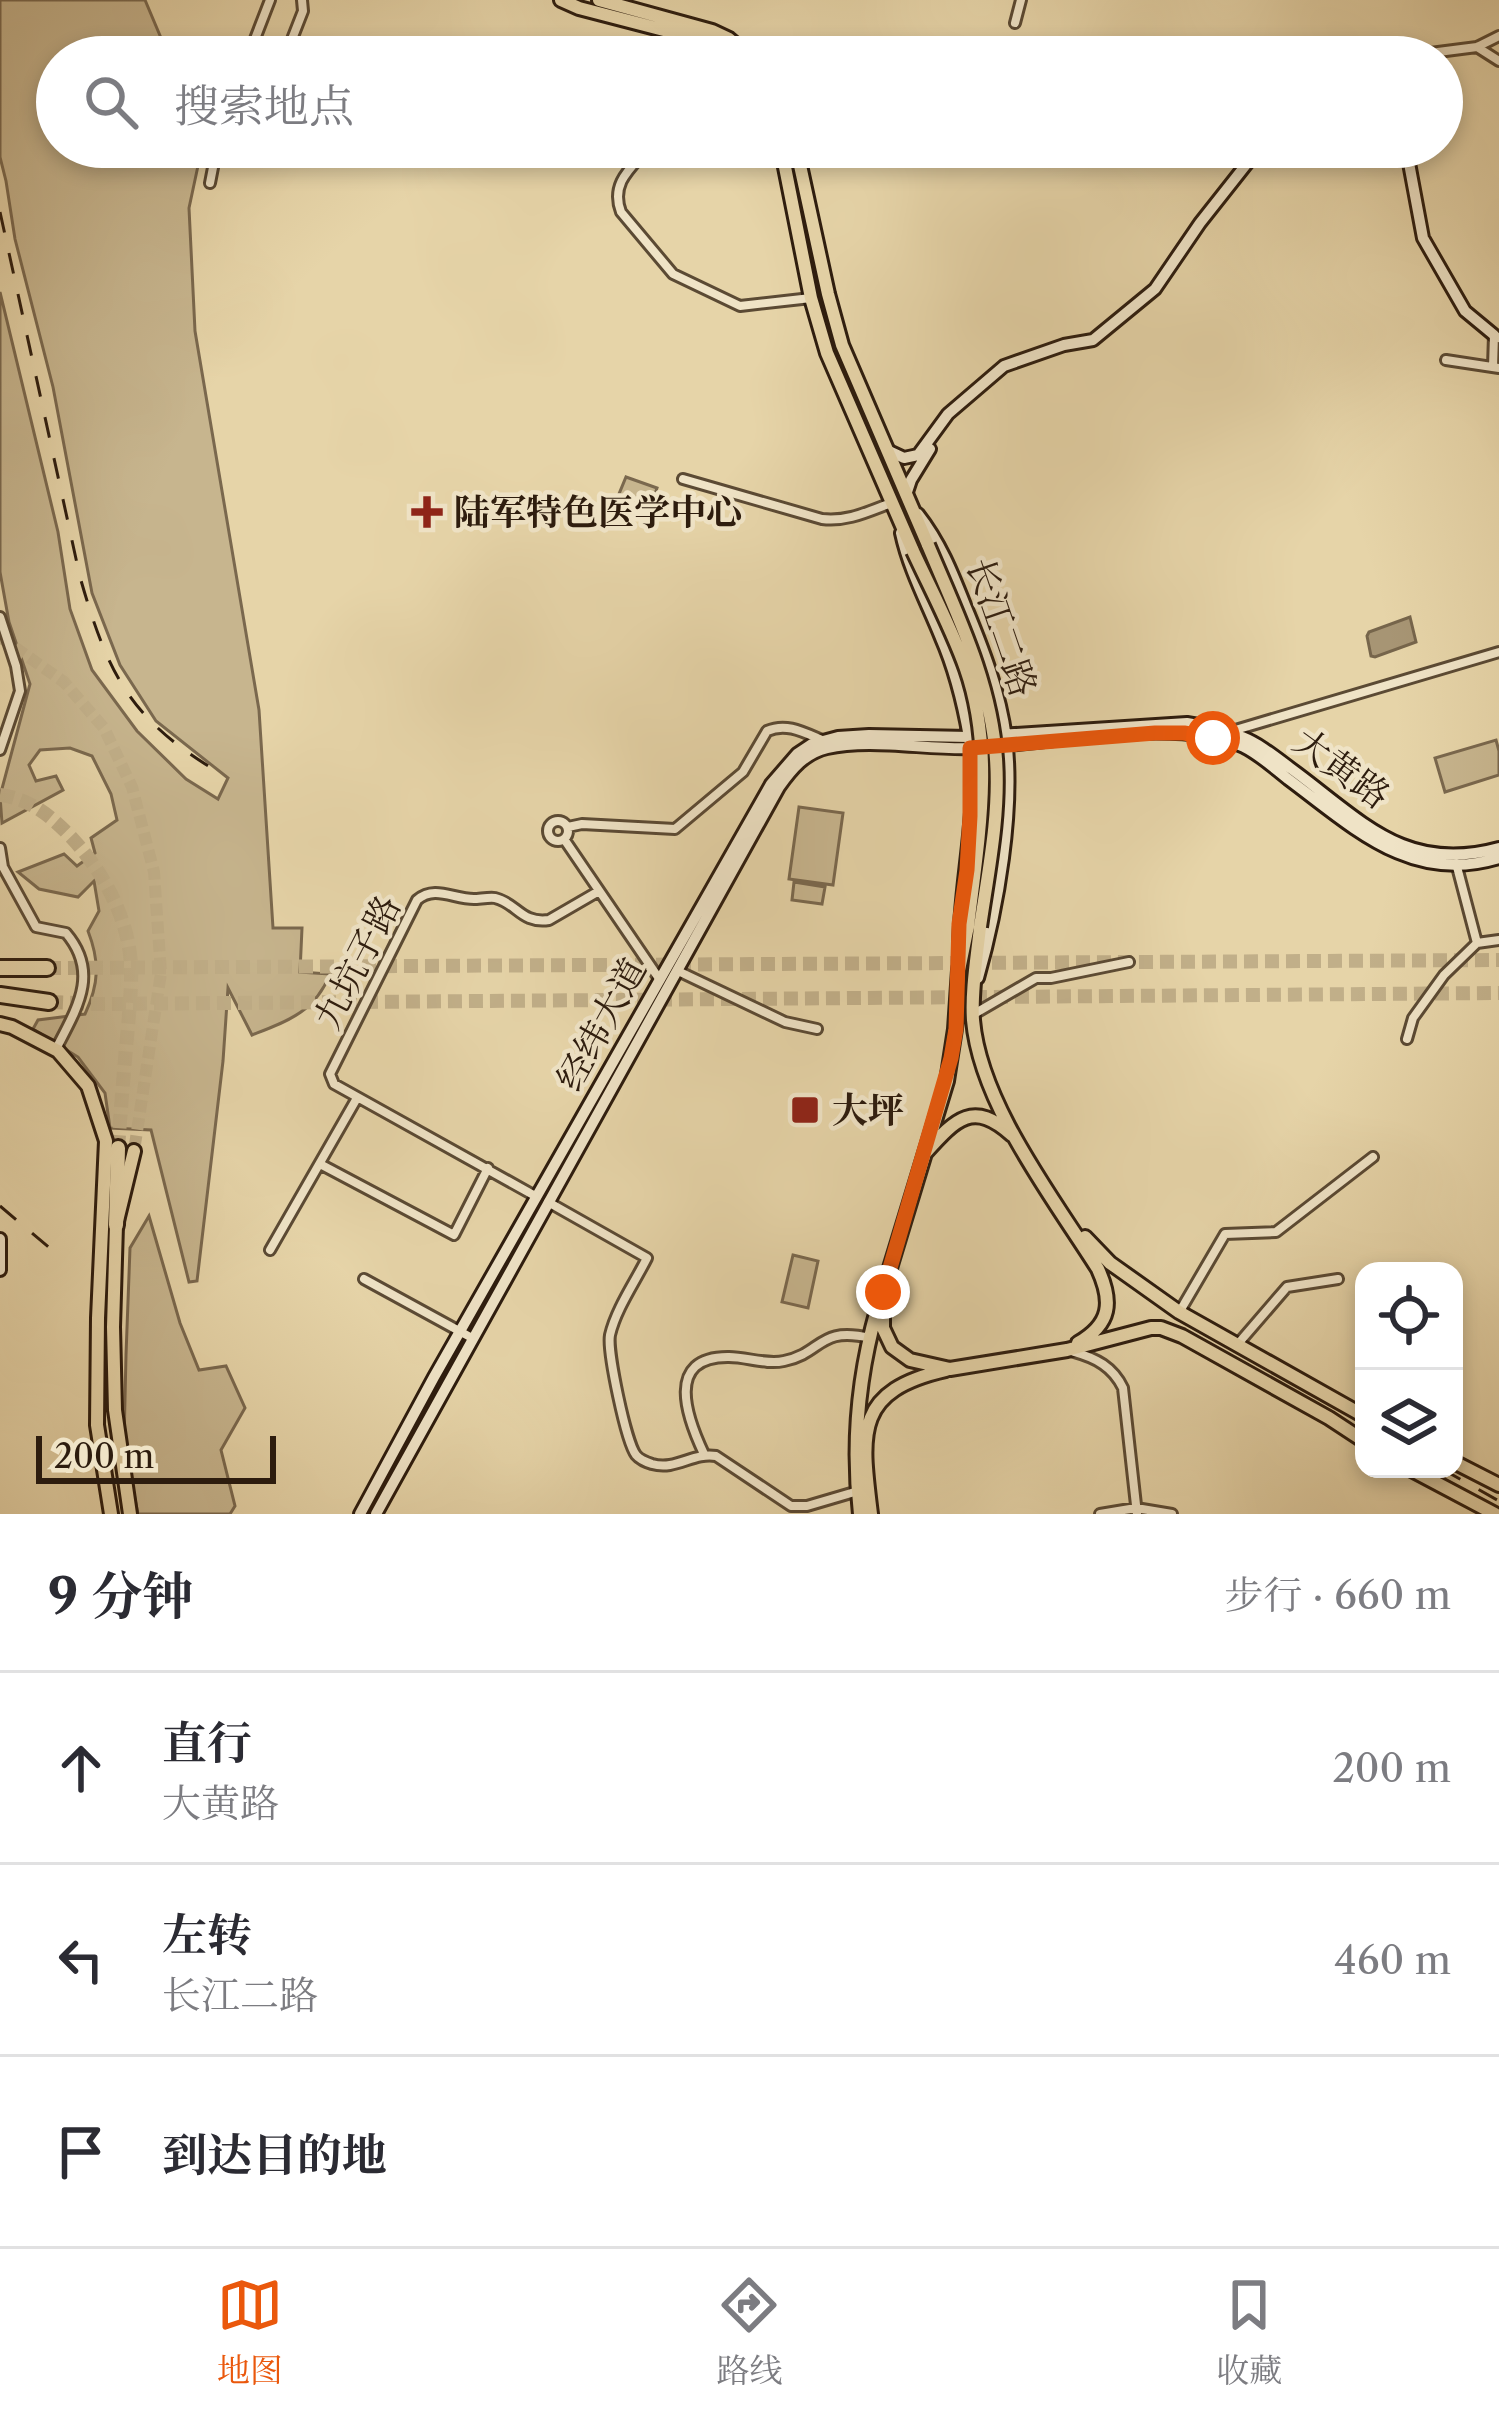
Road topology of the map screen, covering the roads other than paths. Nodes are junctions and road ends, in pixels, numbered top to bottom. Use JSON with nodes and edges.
{"nodes":[{"id":1,"x":270,"y":0,"type":"edge"},
{"id":2,"x":302,"y":0,"type":"edge"},
{"id":3,"x":561,"y":0,"type":"edge"},
{"id":4,"x":599,"y":0,"type":"edge"},
{"id":5,"x":1021,"y":0,"type":"edge"},
{"id":6,"x":1016,"y":23,"type":"dead end"},
{"id":7,"x":256,"y":36,"type":"edge"},
{"id":8,"x":293,"y":36,"type":"edge"},
{"id":9,"x":687,"y":36,"type":"edge"},
{"id":10,"x":723,"y":36,"type":"edge"},
{"id":11,"x":1499,"y":36,"type":"edge"},
{"id":12,"x":1478,"y":46,"type":"junction"},
{"id":13,"x":1463,"y":48,"type":"edge"},
{"id":14,"x":1499,"y":62,"type":"edge"},
{"id":15,"x":213,"y":168,"type":"edge"},
{"id":16,"x":631,"y":168,"type":"edge"},
{"id":17,"x":785,"y":168,"type":"edge"},
{"id":18,"x":801,"y":168,"type":"edge"},
{"id":19,"x":1244,"y":168,"type":"edge"},
{"id":20,"x":1410,"y":168,"type":"edge"},
{"id":21,"x":210,"y":183,"type":"dead end"},
{"id":22,"x":812,"y":298,"type":"junction"},
{"id":23,"x":1496,"y":337,"type":"edge"},
{"id":24,"x":1446,"y":360,"type":"dead end"},
{"id":25,"x":1496,"y":368,"type":"edge"},
{"id":26,"x":962,"y":402,"type":"junction"},
{"id":27,"x":886,"y":448,"type":"junction"},
{"id":28,"x":683,"y":479,"type":"dead end"},
{"id":29,"x":901,"y":503,"type":"junction"},
{"id":30,"x":0,"y":616,"type":"edge"},
{"id":31,"x":1499,"y":652,"type":"edge"},
{"id":32,"x":999,"y":701,"type":"junction"},
{"id":33,"x":962,"y":702,"type":"junction"},
{"id":34,"x":1227,"y":737,"type":"junction"},
{"id":35,"x":822,"y":740,"type":"junction"},
{"id":36,"x":1006,"y":740,"type":"junction"},
{"id":37,"x":969,"y":742,"type":"junction"},
{"id":38,"x":839,"y":746,"type":"junction"},
{"id":39,"x":0,"y":750,"type":"edge"},
{"id":40,"x":568,"y":827,"type":"junction"},
{"id":41,"x":564,"y":839,"type":"junction"},
{"id":42,"x":0,"y":848,"type":"edge"},
{"id":43,"x":1499,"y":848,"type":"edge"},
{"id":44,"x":1499,"y":858,"type":"edge"},
{"id":45,"x":1455,"y":861,"type":"junction"},
{"id":46,"x":599,"y":891,"type":"junction"},
{"id":47,"x":974,"y":926,"type":"junction"},
{"id":48,"x":1499,"y":940,"type":"edge"},
{"id":49,"x":1478,"y":943,"type":"junction"},
{"id":50,"x":1129,"y":962,"type":"dead end"},
{"id":51,"x":4,"y":968,"type":"edge"},
{"id":52,"x":47,"y":968,"type":"tunnel mouth"},
{"id":53,"x":959,"y":970,"type":"junction"},
{"id":54,"x":678,"y":971,"type":"junction"},
{"id":55,"x":659,"y":980,"type":"junction"},
{"id":56,"x":974,"y":993,"type":"junction"},
{"id":57,"x":0,"y":995,"type":"edge"},
{"id":58,"x":49,"y":1002,"type":"tunnel mouth"},
{"id":59,"x":973,"y":1015,"type":"junction"},
{"id":60,"x":0,"y":1024,"type":"edge"},
{"id":61,"x":817,"y":1029,"type":"dead end"},
{"id":62,"x":1406,"y":1039,"type":"dead end"},
{"id":63,"x":56,"y":1050,"type":"junction"},
{"id":64,"x":358,"y":1098,"type":"junction"},
{"id":65,"x":1017,"y":1140,"type":"junction"},
{"id":66,"x":126,"y":1150,"type":"tunnel mouth"},
{"id":67,"x":923,"y":1155,"type":"junction"},
{"id":68,"x":1372,"y":1157,"type":"dead end"},
{"id":69,"x":320,"y":1164,"type":"junction"},
{"id":70,"x":488,"y":1168,"type":"junction"},
{"id":71,"x":543,"y":1199,"type":"junction"},
{"id":72,"x":1061,"y":1209,"type":"junction"},
{"id":73,"x":116,"y":1225,"type":"joint"},
{"id":74,"x":0,"y":1239,"type":"edge"},
{"id":75,"x":270,"y":1250,"type":"dead end"},
{"id":76,"x":0,"y":1270,"type":"edge"},
{"id":77,"x":364,"y":1279,"type":"dead end"},
{"id":78,"x":1338,"y":1279,"type":"dead end"},
{"id":79,"x":883,"y":1292,"type":"junction"},
{"id":80,"x":1179,"y":1312,"type":"junction"},
{"id":81,"x":467,"y":1335,"type":"junction"},
{"id":82,"x":870,"y":1338,"type":"junction"},
{"id":83,"x":1236,"y":1346,"type":"junction"},
{"id":84,"x":1066,"y":1350,"type":"junction"},
{"id":85,"x":950,"y":1369,"type":"junction"},
{"id":86,"x":1355,"y":1411,"type":"edge"},
{"id":87,"x":1355,"y":1435,"type":"edge"},
{"id":88,"x":704,"y":1454,"type":"junction"},
{"id":89,"x":1463,"y":1467,"type":"edge"},
{"id":90,"x":1427,"y":1478,"type":"edge"},
{"id":91,"x":1499,"y":1485,"type":"edge"},
{"id":92,"x":858,"y":1492,"type":"junction"},
{"id":93,"x":1137,"y":1511,"type":"edge"},
{"id":94,"x":111,"y":1514,"type":"edge"},
{"id":95,"x":130,"y":1514,"type":"edge"},
{"id":96,"x":360,"y":1514,"type":"edge"},
{"id":97,"x":376,"y":1514,"type":"edge"},
{"id":98,"x":860,"y":1514,"type":"edge"},
{"id":99,"x":871,"y":1514,"type":"edge"},
{"id":100,"x":1100,"y":1514,"type":"edge"},
{"id":101,"x":1172,"y":1514,"type":"edge"},
{"id":102,"x":1496,"y":1514,"type":"edge"}],
"edges":[{"from":1,"to":7,"type":"street"},
{"from":2,"to":8,"type":"street"},
{"from":3,"to":9,"type":"main road"},
{"from":4,"to":10,"type":"main road"},
{"from":5,"to":6,"type":"street"},
{"from":11,"to":12,"type":"street"},
{"from":12,"to":13,"type":"street"},
{"from":12,"to":14,"type":"street"},
{"from":15,"to":21,"type":"street"},
{"from":16,"to":22,"type":"street"},
{"from":17,"to":22,"type":"main road","name":"长江二路"},
{"from":18,"to":27,"type":"main road","name":"长江二路"},
{"from":19,"to":26,"type":"main road"},
{"from":20,"to":23,"type":"main road"},
{"from":22,"to":29,"type":"main road","name":"长江二路"},
{"from":23,"to":25,"type":"street"},
{"from":24,"to":25,"type":"street"},
{"from":26,"to":27,"type":"main road"},
{"from":26,"to":29,"type":"main road"},
{"from":27,"to":29,"type":"main road","name":"长江二路"},
{"from":28,"to":29,"type":"street"},
{"from":29,"to":32,"type":"main road","name":"长江二路"},
{"from":29,"to":33,"type":"main road","name":"长江二路"},
{"from":29,"to":47,"type":"main road","name":"长江二路","bridge":true},
{"from":29,"to":47,"type":"main road","name":"长江二路","bridge":true},
{"from":30,"to":39,"type":"street"},
{"from":31,"to":34,"type":"street"},
{"from":32,"to":33,"type":"main road"},
{"from":32,"to":36,"type":"main road","name":"长江二路"},
{"from":33,"to":37,"type":"main road","name":"长江二路"},
{"from":34,"to":36,"type":"main road","name":"大黄路"},
{"from":34,"to":45,"type":"main road","name":"大黄路"},
{"from":35,"to":37,"type":"main road"},
{"from":35,"to":38,"type":"street"},
{"from":35,"to":40,"type":"street"},
{"from":35,"to":55,"type":"main road","name":"经纬大道"},
{"from":36,"to":37,"type":"main road"},
{"from":36,"to":56,"type":"main road","name":"长江二路"},
{"from":37,"to":38,"type":"main road"},
{"from":37,"to":53,"type":"main road","name":"长江二路"},
{"from":38,"to":54,"type":"main road","name":"经纬大道"},
{"from":40,"to":41,"type":"street"},
{"from":40,"to":41,"type":"street"},
{"from":41,"to":46,"type":"street"},
{"from":42,"to":63,"type":"street"},
{"from":43,"to":45,"type":"main road","name":"大黄路"},
{"from":44,"to":45,"type":"main road","name":"大黄路"},
{"from":45,"to":49,"type":"street"},
{"from":46,"to":55,"type":"street"},
{"from":46,"to":64,"type":"street","name":"九坑子路"},
{"from":47,"to":53,"type":"main road","name":"长江二路"},
{"from":47,"to":56,"type":"main road","name":"长江二路"},
{"from":48,"to":49,"type":"street"},
{"from":49,"to":62,"type":"street"},
{"from":50,"to":59,"type":"street"},
{"from":51,"to":52,"type":"highway"},
{"from":53,"to":67,"type":"main road","name":"长江二路"},
{"from":54,"to":61,"type":"street"},
{"from":54,"to":71,"type":"main road","name":"经纬大道"},
{"from":55,"to":71,"type":"main road","name":"经纬大道"},
{"from":56,"to":59,"type":"main road","name":"长江二路"},
{"from":57,"to":58,"type":"highway"},
{"from":59,"to":65,"type":"main road","name":"长江二路"},
{"from":60,"to":63,"type":"main road"},
{"from":63,"to":94,"type":"main road"},
{"from":64,"to":69,"type":"street"},
{"from":64,"to":70,"type":"street"},
{"from":65,"to":67,"type":"main road"},
{"from":65,"to":72,"type":"main road","name":"长江二路"},
{"from":66,"to":73,"type":"highway"},
{"from":67,"to":79,"type":"main road","name":"长江二路"},
{"from":68,"to":80,"type":"street"},
{"from":69,"to":70,"type":"street"},
{"from":69,"to":75,"type":"street"},
{"from":70,"to":71,"type":"street"},
{"from":71,"to":81,"type":"main road","name":"经纬大道"},
{"from":71,"to":88,"type":"street"},
{"from":72,"to":80,"type":"main road","name":"长江二路"},
{"from":72,"to":84,"type":"main road","name":"长江二路"},
{"from":73,"to":95,"type":"main road"},
{"from":74,"to":76,"type":"main road"},
{"from":77,"to":81,"type":"street"},
{"from":78,"to":83,"type":"street"},
{"from":79,"to":82,"type":"main road"},
{"from":79,"to":85,"type":"main road","name":"长江二路"},
{"from":80,"to":83,"type":"main road","name":"长江二路"},
{"from":81,"to":96,"type":"main road","name":"经纬大道"},
{"from":81,"to":97,"type":"main road","name":"经纬大道"},
{"from":82,"to":88,"type":"street"},
{"from":82,"to":92,"type":"main road"},
{"from":83,"to":86,"type":"main road","name":"长江二路"},
{"from":84,"to":85,"type":"main road","name":"长江二路"},
{"from":84,"to":87,"type":"main road","name":"长江二路"},
{"from":84,"to":93,"type":"street"},
{"from":85,"to":99,"type":"main road"},
{"from":88,"to":92,"type":"street"},
{"from":89,"to":91,"type":"main road"},
{"from":90,"to":102,"type":"main road"},
{"from":92,"to":98,"type":"main road"},
{"from":93,"to":100,"type":"street"},
{"from":93,"to":101,"type":"street"}]}
